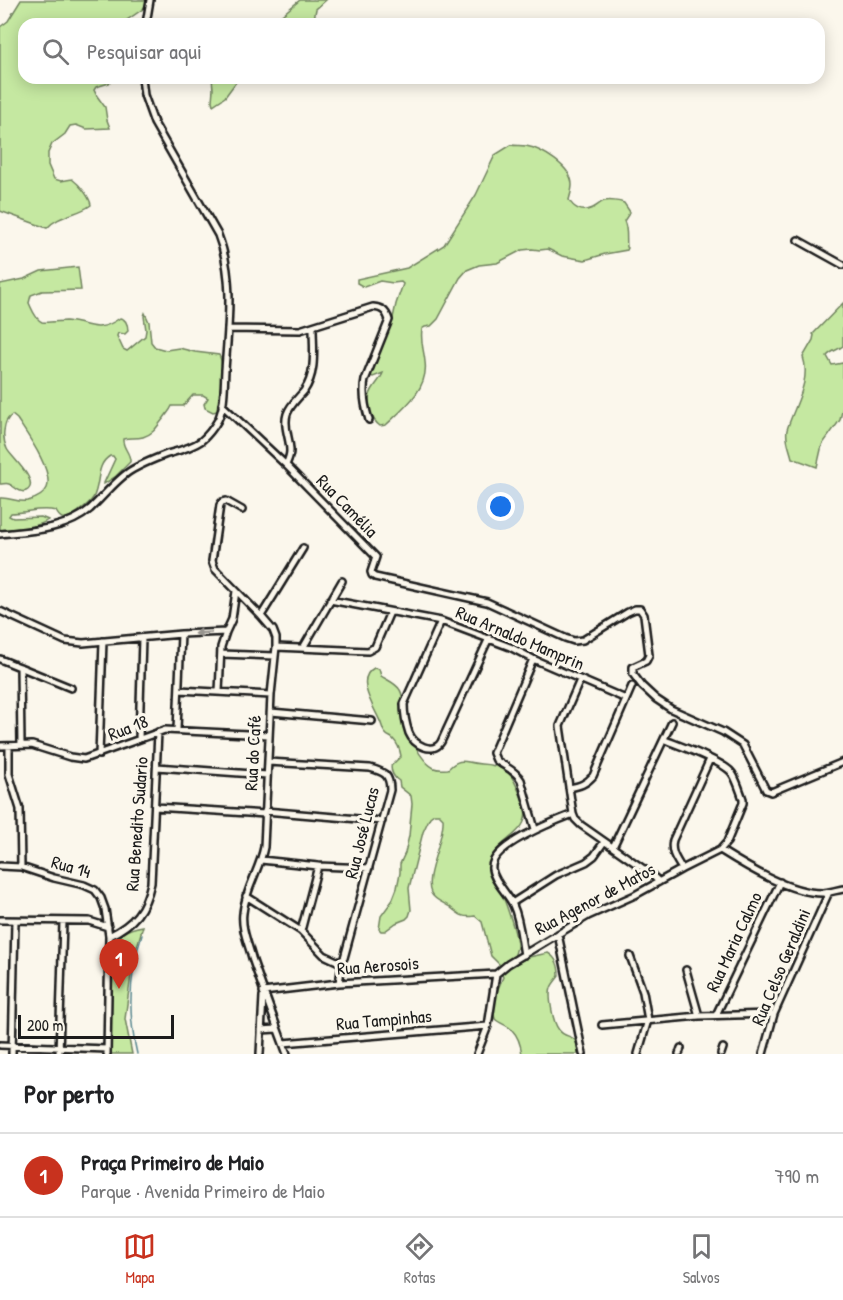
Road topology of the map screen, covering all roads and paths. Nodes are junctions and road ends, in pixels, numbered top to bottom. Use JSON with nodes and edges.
{"nodes":[{"id":1,"x":150,"y":0,"type":"edge"},
{"id":2,"x":147,"y":18,"type":"edge"},
{"id":3,"x":143,"y":84,"type":"edge"},
{"id":4,"x":798,"y":240,"type":"dead end"},
{"id":5,"x":843,"y":265,"type":"edge"},
{"id":6,"x":313,"y":327,"type":"junction"},
{"id":7,"x":228,"y":329,"type":"junction"},
{"id":8,"x":222,"y":405,"type":"junction"},
{"id":9,"x":369,"y":420,"type":"dead end"},
{"id":10,"x":286,"y":465,"type":"junction"},
{"id":11,"x":242,"y":510,"type":"dead end"},
{"id":12,"x":0,"y":534,"type":"edge"},
{"id":13,"x":303,"y":548,"type":"dead end"},
{"id":14,"x":342,"y":581,"type":"dead end"},
{"id":15,"x":236,"y":591,"type":"junction"},
{"id":16,"x":330,"y":600,"type":"junction"},
{"id":17,"x":0,"y":611,"type":"edge"},
{"id":18,"x":390,"y":612,"type":"junction"},
{"id":19,"x":261,"y":616,"type":"junction"},
{"id":20,"x":441,"y":621,"type":"junction"},
{"id":21,"x":226,"y":632,"type":"junction"},
{"id":22,"x":181,"y":634,"type":"junction"},
{"id":23,"x":142,"y":638,"type":"junction"},
{"id":24,"x":489,"y":638,"type":"junction"},
{"id":25,"x":103,"y":641,"type":"junction"},
{"id":26,"x":276,"y":647,"type":"junction"},
{"id":27,"x":303,"y":648,"type":"junction"},
{"id":28,"x":221,"y":654,"type":"junction"},
{"id":29,"x":275,"y":656,"type":"junction"},
{"id":30,"x":0,"y":659,"type":"edge"},
{"id":31,"x":533,"y":659,"type":"junction"},
{"id":32,"x":20,"y":667,"type":"junction"},
{"id":33,"x":580,"y":680,"type":"junction"},
{"id":34,"x":632,"y":686,"type":"dead end"},
{"id":35,"x":71,"y":688,"type":"dead end"},
{"id":36,"x":179,"y":690,"type":"junction"},
{"id":37,"x":219,"y":692,"type":"junction"},
{"id":38,"x":271,"y":695,"type":"junction"},
{"id":39,"x":626,"y":699,"type":"junction"},
{"id":40,"x":271,"y":712,"type":"junction"},
{"id":41,"x":372,"y":721,"type":"dead end"},
{"id":42,"x":672,"y":722,"type":"dead end"},
{"id":43,"x":177,"y":730,"type":"junction"},
{"id":44,"x":158,"y":732,"type":"junction"},
{"id":45,"x":270,"y":735,"type":"junction"},
{"id":46,"x":139,"y":740,"type":"junction"},
{"id":47,"x":664,"y":740,"type":"junction"},
{"id":48,"x":21,"y":745,"type":"junction"},
{"id":49,"x":0,"y":746,"type":"edge"},
{"id":50,"x":9,"y":746,"type":"junction"},
{"id":51,"x":99,"y":755,"type":"junction"},
{"id":52,"x":710,"y":759,"type":"junction"},
{"id":53,"x":268,"y":762,"type":"junction"},
{"id":54,"x":843,"y":762,"type":"edge"},
{"id":55,"x":157,"y":767,"type":"junction"},
{"id":56,"x":267,"y":775,"type":"junction"},
{"id":57,"x":569,"y":788,"type":"junction"},
{"id":58,"x":155,"y":807,"type":"junction"},
{"id":59,"x":265,"y":813,"type":"junction"},
{"id":60,"x":573,"y":814,"type":"junction"},
{"id":61,"x":382,"y":821,"type":"junction"},
{"id":62,"x":535,"y":829,"type":"junction"},
{"id":63,"x":604,"y":842,"type":"junction"},
{"id":64,"x":613,"y":847,"type":"junction"},
{"id":65,"x":720,"y":850,"type":"junction"},
{"id":66,"x":261,"y":860,"type":"junction"},
{"id":67,"x":0,"y":866,"type":"edge"},
{"id":68,"x":318,"y":866,"type":"junction"},
{"id":69,"x":21,"y":867,"type":"junction"},
{"id":70,"x":369,"y":868,"type":"junction"},
{"id":71,"x":682,"y":869,"type":"junction"},
{"id":72,"x":659,"y":882,"type":"junction"},
{"id":73,"x":780,"y":882,"type":"junction"},
{"id":74,"x":843,"y":889,"type":"edge"},
{"id":75,"x":829,"y":892,"type":"junction"},
{"id":76,"x":246,"y":896,"type":"junction"},
{"id":77,"x":512,"y":903,"type":"junction"},
{"id":78,"x":0,"y":920,"type":"edge"},
{"id":79,"x":15,"y":921,"type":"junction"},
{"id":80,"x":63,"y":922,"type":"junction"},
{"id":81,"x":108,"y":927,"type":"junction"},
{"id":82,"x":301,"y":931,"type":"junction"},
{"id":83,"x":558,"y":934,"type":"junction"},
{"id":84,"x":109,"y":936,"type":"junction"},
{"id":85,"x":524,"y":955,"type":"junction"},
{"id":86,"x":630,"y":956,"type":"dead end"},
{"id":87,"x":342,"y":961,"type":"junction"},
{"id":88,"x":686,"y":970,"type":"dead end"},
{"id":89,"x":496,"y":974,"type":"junction"},
{"id":90,"x":339,"y":984,"type":"junction"},
{"id":91,"x":263,"y":992,"type":"junction"},
{"id":92,"x":774,"y":1014,"type":"junction"},
{"id":93,"x":716,"y":1015,"type":"junction"},
{"id":94,"x":699,"y":1016,"type":"junction"},
{"id":95,"x":648,"y":1020,"type":"junction"},
{"id":96,"x":602,"y":1025,"type":"dead end"},
{"id":97,"x":488,"y":1026,"type":"junction"},
{"id":98,"x":277,"y":1029,"type":"junction"},
{"id":99,"x":261,"y":1030,"type":"junction"},
{"id":100,"x":283,"y":1043,"type":"junction"},
{"id":101,"x":0,"y":1045,"type":"edge"},
{"id":102,"x":12,"y":1046,"type":"junction"},
{"id":103,"x":59,"y":1051,"type":"edge"},
{"id":104,"x":107,"y":1051,"type":"edge"},
{"id":105,"x":12,"y":1054,"type":"edge"},
{"id":106,"x":260,"y":1054,"type":"edge"},
{"id":107,"x":287,"y":1054,"type":"edge"},
{"id":108,"x":477,"y":1054,"type":"edge"},
{"id":109,"x":583,"y":1054,"type":"edge"},
{"id":110,"x":638,"y":1054,"type":"edge"},
{"id":111,"x":763,"y":1054,"type":"edge"}],
"edges":[{"from":1,"to":2,"type":"street"},
{"from":3,"to":7,"type":"street"},
{"from":4,"to":5,"type":"street"},
{"from":6,"to":7,"type":"street"},
{"from":6,"to":9,"type":"street"},
{"from":6,"to":10,"type":"street"},
{"from":7,"to":8,"type":"street"},
{"from":8,"to":10,"type":"street","name":"Rua Camélia"},
{"from":8,"to":12,"type":"street"},
{"from":10,"to":54,"type":"street","name":"Rua Camélia"},
{"from":11,"to":15,"type":"street","name":"Rua do Café"},
{"from":13,"to":19,"type":"street"},
{"from":14,"to":16,"type":"street"},
{"from":15,"to":19,"type":"street","name":"Rua do Café"},
{"from":15,"to":21,"type":"street"},
{"from":16,"to":18,"type":"street","name":"Rua Arnaldo Mamprin"},
{"from":16,"to":27,"type":"street"},
{"from":17,"to":25,"type":"street"},
{"from":18,"to":20,"type":"street","name":"Rua Arnaldo Mamprin"},
{"from":18,"to":27,"type":"street"},
{"from":19,"to":26,"type":"street","name":"Rua do Café"},
{"from":20,"to":24,"type":"street","name":"Rua Arnaldo Mamprin"},
{"from":20,"to":24,"type":"street"},
{"from":21,"to":22,"type":"street","one_way":true},
{"from":21,"to":28,"type":"street"},
{"from":22,"to":23,"type":"street"},
{"from":22,"to":36,"type":"street"},
{"from":23,"to":25,"type":"street"},
{"from":23,"to":46,"type":"street"},
{"from":24,"to":31,"type":"street","name":"Rua Arnaldo Mamprin"},
{"from":25,"to":51,"type":"street"},
{"from":26,"to":27,"type":"street"},
{"from":26,"to":29,"type":"street","name":"Rua do Café"},
{"from":28,"to":29,"type":"street"},
{"from":28,"to":37,"type":"street"},
{"from":29,"to":38,"type":"street","name":"Rua do Café"},
{"from":30,"to":32,"type":"street"},
{"from":31,"to":33,"type":"street","name":"Rua Arnaldo Mamprin"},
{"from":31,"to":62,"type":"street"},
{"from":32,"to":35,"type":"street"},
{"from":32,"to":48,"type":"street"},
{"from":33,"to":39,"type":"street","name":"Rua Arnaldo Mamprin"},
{"from":33,"to":57,"type":"street"},
{"from":34,"to":39,"type":"street"},
{"from":36,"to":37,"type":"street"},
{"from":36,"to":43,"type":"street"},
{"from":37,"to":38,"type":"street"},
{"from":38,"to":40,"type":"street","name":"Rua do Café"},
{"from":39,"to":57,"type":"street"},
{"from":40,"to":41,"type":"street"},
{"from":40,"to":45,"type":"street","name":"Rua do Café"},
{"from":42,"to":47,"type":"street"},
{"from":43,"to":44,"type":"street","name":"Rua 18"},
{"from":43,"to":45,"type":"street","name":"Rua 18"},
{"from":44,"to":46,"type":"street","name":"Rua 18"},
{"from":44,"to":55,"type":"street","name":"Rua Benedito Sudario"},
{"from":45,"to":53,"type":"street","name":"Rua do Café"},
{"from":46,"to":51,"type":"street","name":"Rua 18"},
{"from":47,"to":52,"type":"street"},
{"from":47,"to":64,"type":"street"},
{"from":48,"to":50,"type":"street","name":"Rua 18"},
{"from":48,"to":51,"type":"street","name":"Rua 18"},
{"from":49,"to":50,"type":"street","name":"Rua 18"},
{"from":50,"to":69,"type":"street"},
{"from":52,"to":65,"type":"street"},
{"from":52,"to":71,"type":"street"},
{"from":53,"to":56,"type":"street","name":"Rua do Café"},
{"from":53,"to":61,"type":"street","name":"Rua José Lucas"},
{"from":55,"to":56,"type":"street"},
{"from":55,"to":58,"type":"street","name":"Rua Benedito Sudario"},
{"from":56,"to":59,"type":"street","name":"Rua do Café"},
{"from":57,"to":60,"type":"street"},
{"from":58,"to":59,"type":"street"},
{"from":58,"to":84,"type":"street","name":"Rua Benedito Sudario"},
{"from":59,"to":61,"type":"street"},
{"from":59,"to":66,"type":"street","name":"Rua do Café"},
{"from":60,"to":62,"type":"street"},
{"from":60,"to":63,"type":"street"},
{"from":61,"to":70,"type":"street","name":"Rua José Lucas"},
{"from":62,"to":77,"type":"street"},
{"from":63,"to":64,"type":"street"},
{"from":63,"to":77,"type":"street"},
{"from":64,"to":72,"type":"street"},
{"from":65,"to":71,"type":"street","name":"Rua Agenor de Matos"},
{"from":65,"to":73,"type":"street"},
{"from":66,"to":68,"type":"street"},
{"from":66,"to":76,"type":"street","name":"Rua do Café"},
{"from":67,"to":69,"type":"street","name":"Rua 14"},
{"from":68,"to":70,"type":"street"},
{"from":68,"to":82,"type":"street"},
{"from":69,"to":81,"type":"street","name":"Rua 14"},
{"from":70,"to":87,"type":"street","name":"Rua José Lucas"},
{"from":71,"to":72,"type":"street","name":"Rua Agenor de Matos"},
{"from":72,"to":83,"type":"street","name":"Rua Agenor de Matos"},
{"from":73,"to":75,"type":"street"},
{"from":73,"to":93,"type":"street","name":"Rua Maria Calmo"},
{"from":74,"to":75,"type":"street"},
{"from":75,"to":92,"type":"street","name":"Rua Celso Geraldini"},
{"from":76,"to":82,"type":"street"},
{"from":76,"to":91,"type":"street","name":"Rua do Café"},
{"from":77,"to":85,"type":"street"},
{"from":78,"to":79,"type":"street"},
{"from":79,"to":80,"type":"street"},
{"from":79,"to":102,"type":"street"},
{"from":80,"to":81,"type":"street"},
{"from":80,"to":103,"type":"street"},
{"from":81,"to":84,"type":"street"},
{"from":82,"to":87,"type":"street"},
{"from":83,"to":85,"type":"street","name":"Rua Agenor de Matos"},
{"from":83,"to":109,"type":"street"},
{"from":84,"to":104,"type":"street"},
{"from":85,"to":89,"type":"street","name":"Rua Agenor de Matos"},
{"from":86,"to":95,"type":"street"},
{"from":87,"to":90,"type":"street","name":"Rua José Lucas"},
{"from":88,"to":94,"type":"street"},
{"from":89,"to":90,"type":"street","name":"Rua Aerosois"},
{"from":89,"to":97,"type":"street"},
{"from":90,"to":91,"type":"street","name":"Rua Aerosois"},
{"from":91,"to":98,"type":"street","name":"Rua do Café"},
{"from":91,"to":99,"type":"street"},
{"from":92,"to":93,"type":"street"},
{"from":92,"to":111,"type":"street","name":"Rua Celso Geraldini"},
{"from":93,"to":94,"type":"street"},
{"from":94,"to":95,"type":"street"},
{"from":95,"to":96,"type":"street"},
{"from":95,"to":110,"type":"street"},
{"from":97,"to":100,"type":"street","name":"Rua Tampinhas"},
{"from":97,"to":108,"type":"street"},
{"from":98,"to":99,"type":"street"},
{"from":98,"to":100,"type":"street","name":"Rua do Café"},
{"from":99,"to":106,"type":"street"},
{"from":100,"to":107,"type":"street","name":"Rua do Café"},
{"from":101,"to":102,"type":"street"},
{"from":102,"to":103,"type":"street"},
{"from":102,"to":105,"type":"street"},
{"from":103,"to":104,"type":"street"}]}
